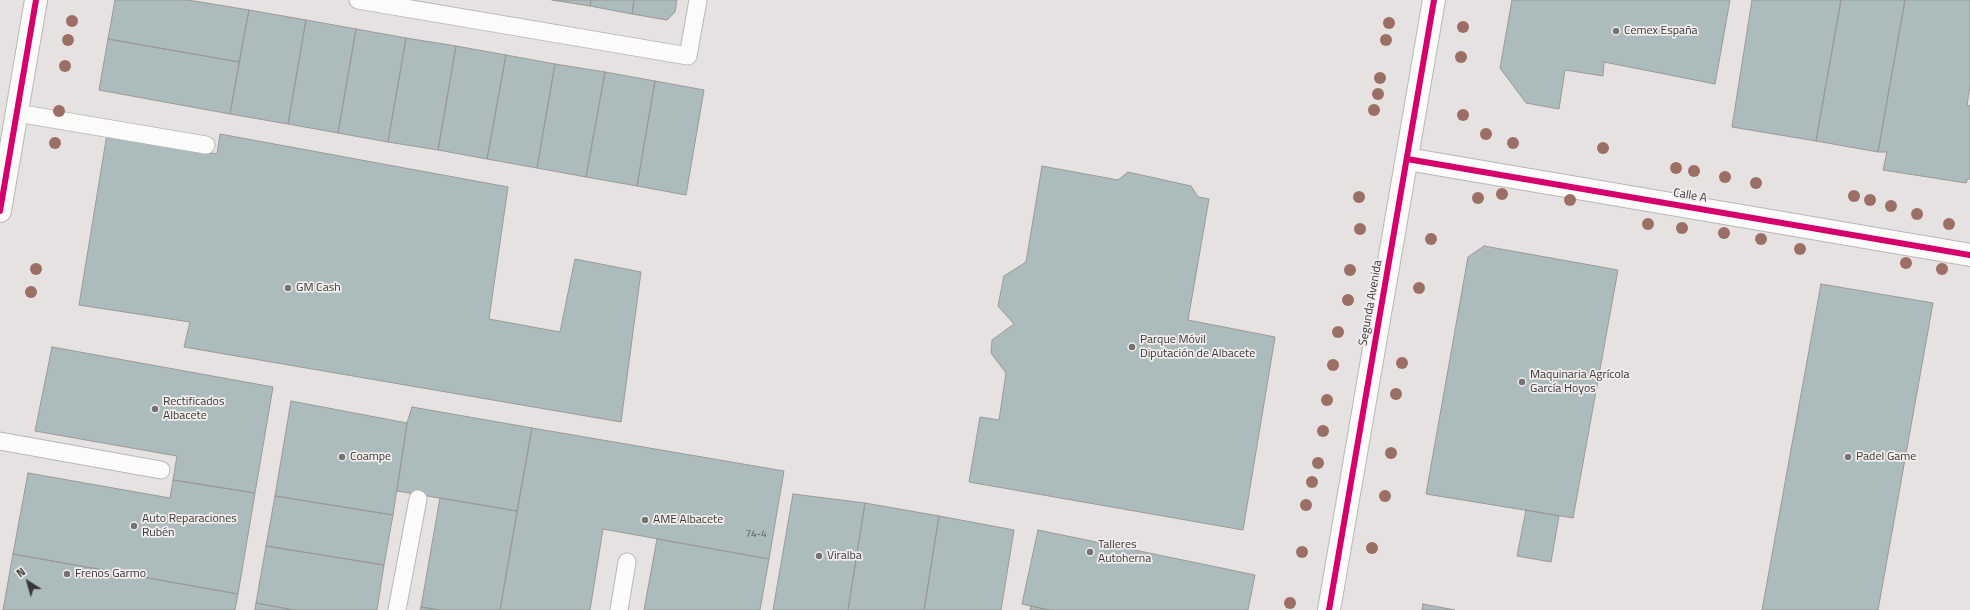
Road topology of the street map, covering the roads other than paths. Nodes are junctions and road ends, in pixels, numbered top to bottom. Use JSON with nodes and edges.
{"nodes":[{"id":1,"x":36,"y":0,"type":"edge"},
{"id":2,"x":358,"y":0,"type":"edge"},
{"id":3,"x":698,"y":0,"type":"edge"},
{"id":4,"x":1434,"y":0,"type":"edge"},
{"id":5,"x":17,"y":114,"type":"junction"},
{"id":6,"x":206,"y":145,"type":"dead end"},
{"id":7,"x":1407,"y":159,"type":"junction"},
{"id":8,"x":0,"y":211,"type":"edge"},
{"id":9,"x":1970,"y":254,"type":"edge"},
{"id":10,"x":0,"y":441,"type":"edge"},
{"id":11,"x":161,"y":470,"type":"dead end"},
{"id":12,"x":418,"y":499,"type":"dead end"},
{"id":13,"x":627,"y":562,"type":"dead end"},
{"id":14,"x":397,"y":610,"type":"edge"},
{"id":15,"x":619,"y":610,"type":"edge"},
{"id":16,"x":1329,"y":610,"type":"edge"}],
"edges":[{"from":1,"to":5,"type":"street"},
{"from":2,"to":3,"type":"lane"},
{"from":4,"to":7,"type":"street","name":"Segunda Avenida"},
{"from":5,"to":6,"type":"lane"},
{"from":5,"to":8,"type":"street"},
{"from":7,"to":9,"type":"street","name":"Calle A"},
{"from":7,"to":16,"type":"street","name":"Segunda Avenida"},
{"from":10,"to":11,"type":"lane"},
{"from":12,"to":14,"type":"lane"},
{"from":13,"to":15,"type":"lane"}]}
